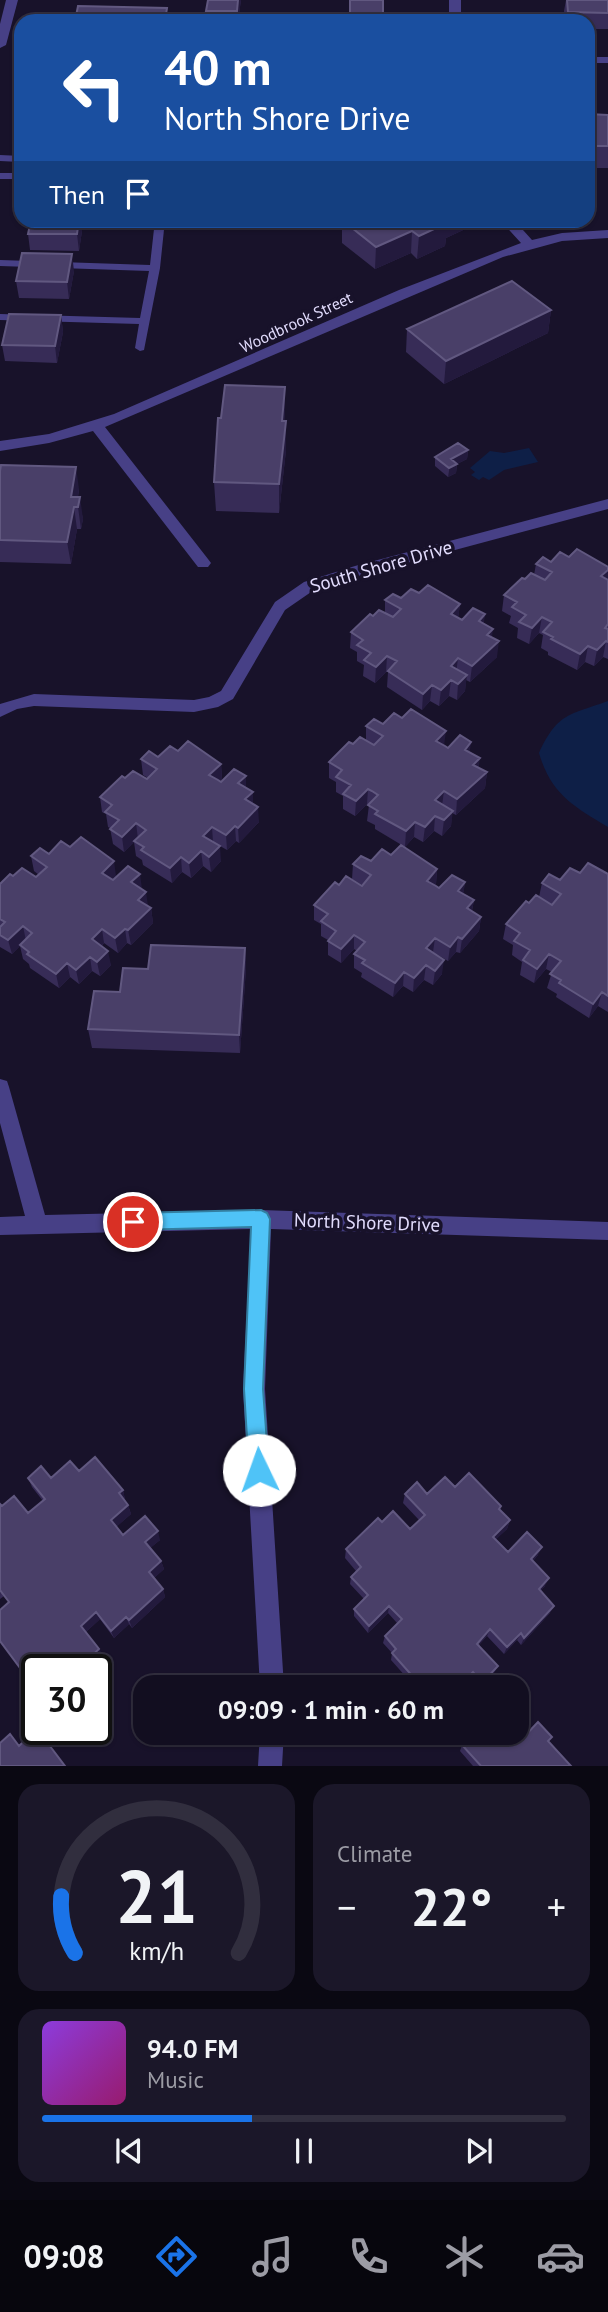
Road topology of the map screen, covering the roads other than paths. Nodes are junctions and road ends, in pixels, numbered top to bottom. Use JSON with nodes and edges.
{"nodes":[{"id":1,"x":12,"y":0,"type":"edge"},
{"id":2,"x":0,"y":45,"type":"edge"},
{"id":3,"x":159,"y":228,"type":"edge"},
{"id":4,"x":514,"y":228,"type":"edge"},
{"id":5,"x":608,"y":234,"type":"edge"},
{"id":6,"x":527,"y":242,"type":"junction"},
{"id":7,"x":0,"y":263,"type":"edge"},
{"id":8,"x":155,"y":268,"type":"junction"},
{"id":9,"x":0,"y":317,"type":"edge"},
{"id":10,"x":145,"y":321,"type":"junction"},
{"id":11,"x":140,"y":348,"type":"dead end"},
{"id":12,"x":97,"y":426,"type":"junction"},
{"id":13,"x":0,"y":446,"type":"edge"},
{"id":14,"x":608,"y":504,"type":"edge"},
{"id":15,"x":203,"y":564,"type":"dead end"},
{"id":16,"x":0,"y":710,"type":"edge"},
{"id":17,"x":0,"y":1087,"type":"edge"},
{"id":18,"x":261,"y":1219,"type":"junction"},
{"id":19,"x":37,"y":1224,"type":"junction"},
{"id":20,"x":0,"y":1226,"type":"edge"},
{"id":21,"x":608,"y":1231,"type":"edge"},
{"id":22,"x":271,"y":1675,"type":"edge"},
{"id":23,"x":271,"y":1745,"type":"edge"},
{"id":24,"x":270,"y":1766,"type":"edge"}],
"edges":[{"from":1,"to":2,"type":"street"},
{"from":3,"to":8,"type":"lane"},
{"from":4,"to":6,"type":"street"},
{"from":5,"to":6,"type":"street","name":"Woodbrook Street"},
{"from":6,"to":12,"type":"street","name":"Woodbrook Street"},
{"from":7,"to":8,"type":"lane"},
{"from":8,"to":10,"type":"lane"},
{"from":9,"to":10,"type":"lane"},
{"from":10,"to":11,"type":"lane"},
{"from":12,"to":13,"type":"street","name":"Woodbrook Street"},
{"from":12,"to":15,"type":"street"},
{"from":14,"to":16,"type":"street","name":"South Shore Drive"},
{"from":17,"to":19,"type":"street"},
{"from":18,"to":19,"type":"street","name":"North Shore Drive"},
{"from":18,"to":21,"type":"street","name":"North Shore Drive"},
{"from":18,"to":22,"type":"street"},
{"from":19,"to":20,"type":"street","name":"North Shore Drive"},
{"from":23,"to":24,"type":"street"}]}
